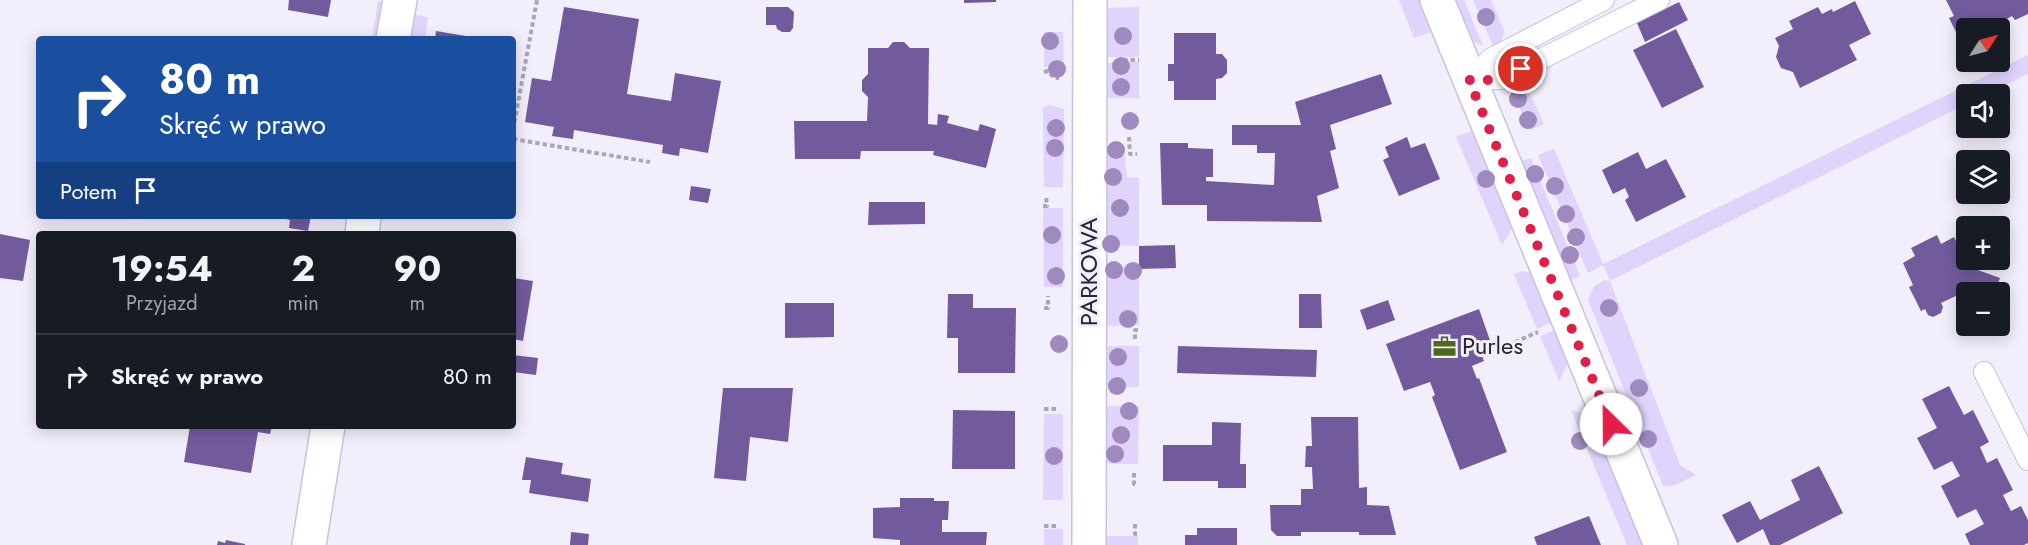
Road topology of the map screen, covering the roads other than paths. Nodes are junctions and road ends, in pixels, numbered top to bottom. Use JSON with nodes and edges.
{"nodes":[{"id":1,"x":400,"y":0,"type":"edge"},
{"id":2,"x":1089,"y":0,"type":"edge"},
{"id":3,"x":1437,"y":0,"type":"edge"},
{"id":4,"x":1604,"y":0,"type":"edge"},
{"id":5,"x":1659,"y":0,"type":"edge"},
{"id":6,"x":394,"y":36,"type":"edge"},
{"id":7,"x":1469,"y":80,"type":"junction"},
{"id":8,"x":1984,"y":372,"type":"dead end"},
{"id":9,"x":328,"y":429,"type":"edge"},
{"id":10,"x":2028,"y":460,"type":"edge"},
{"id":11,"x":309,"y":545,"type":"edge"},
{"id":12,"x":1089,"y":545,"type":"edge"},
{"id":13,"x":1661,"y":545,"type":"edge"}],
"edges":[{"from":1,"to":6,"type":"street"},
{"from":2,"to":12,"type":"street","name":"PARKOWA"},
{"from":3,"to":7,"type":"street"},
{"from":4,"to":7,"type":"lane"},
{"from":5,"to":7,"type":"lane"},
{"from":7,"to":13,"type":"street"},
{"from":8,"to":10,"type":"lane"},
{"from":9,"to":11,"type":"street"}]}
